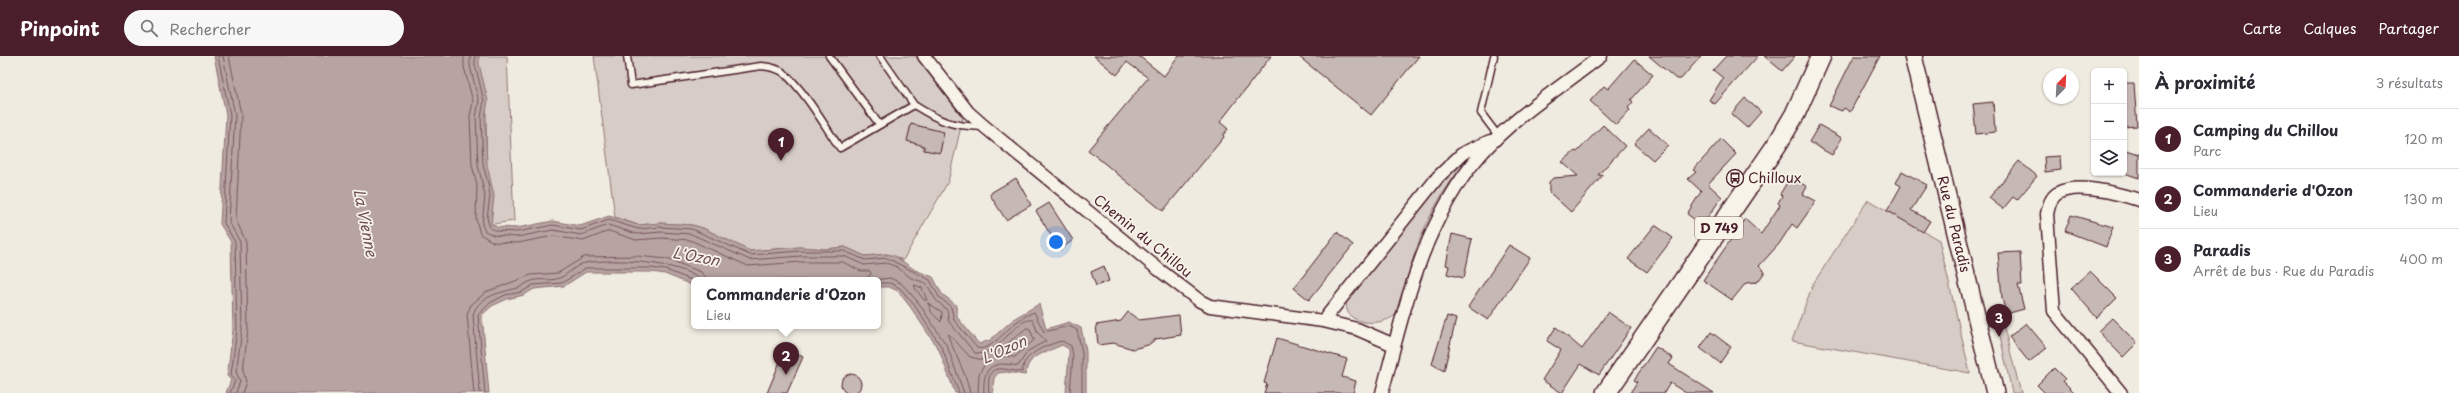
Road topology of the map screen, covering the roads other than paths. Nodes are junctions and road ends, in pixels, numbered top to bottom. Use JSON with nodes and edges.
{"nodes":[{"id":1,"x":627,"y":56,"type":"edge"},
{"id":2,"x":829,"y":56,"type":"edge"},
{"id":3,"x":880,"y":56,"type":"edge"},
{"id":4,"x":924,"y":56,"type":"edge"},
{"id":5,"x":1494,"y":56,"type":"edge"},
{"id":6,"x":1601,"y":56,"type":"edge"},
{"id":7,"x":1821,"y":56,"type":"edge"},
{"id":8,"x":1913,"y":56,"type":"edge"},
{"id":9,"x":914,"y":105,"type":"junction"},
{"id":10,"x":879,"y":124,"type":"junction"},
{"id":11,"x":984,"y":127,"type":"junction"},
{"id":12,"x":1499,"y":137,"type":"junction"},
{"id":13,"x":2139,"y":200,"type":"edge"},
{"id":14,"x":1323,"y":321,"type":"junction"},
{"id":15,"x":1394,"y":345,"type":"junction"},
{"id":16,"x":1382,"y":393,"type":"edge"},
{"id":17,"x":1606,"y":393,"type":"edge"},
{"id":18,"x":1995,"y":393,"type":"edge"},
{"id":19,"x":2121,"y":393,"type":"edge"}],
"edges":[{"from":1,"to":10,"type":"lane"},
{"from":2,"to":10,"type":"lane"},
{"from":3,"to":9,"type":"lane"},
{"from":4,"to":11,"type":"street","name":"Chemin du Chillou"},
{"from":5,"to":12,"type":"lane"},
{"from":6,"to":12,"type":"street"},
{"from":7,"to":17,"type":"main road","number":"D 749"},
{"from":8,"to":18,"type":"street","name":"Rue du Paradis"},
{"from":9,"to":10,"type":"lane"},
{"from":9,"to":11,"type":"lane"},
{"from":11,"to":14,"type":"street","name":"Chemin du Chillou"},
{"from":12,"to":14,"type":"street"},
{"from":12,"to":15,"type":"street"},
{"from":13,"to":19,"type":"street"},
{"from":14,"to":15,"type":"street","name":"Chemin du Chillou"},
{"from":15,"to":16,"type":"street"}]}
